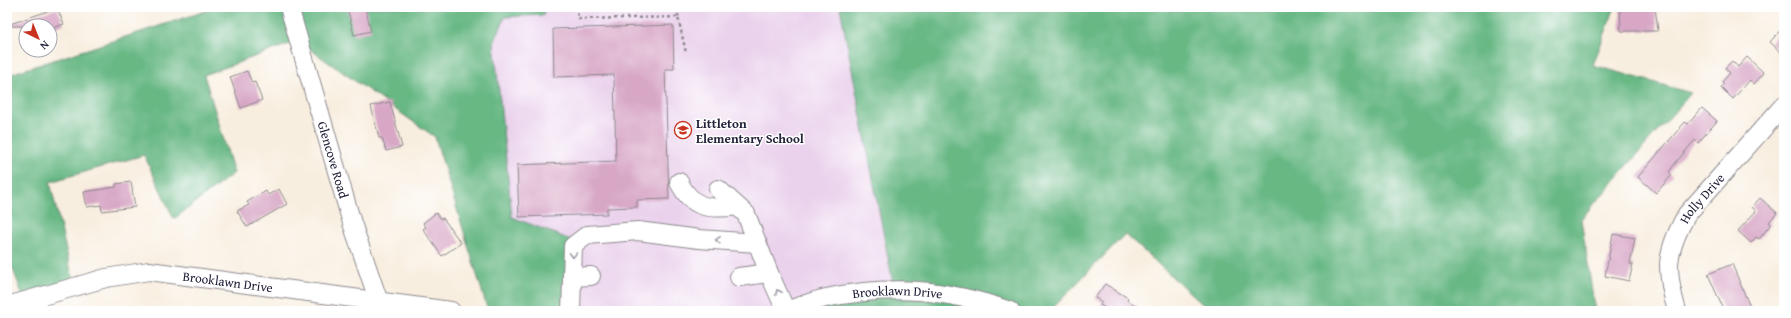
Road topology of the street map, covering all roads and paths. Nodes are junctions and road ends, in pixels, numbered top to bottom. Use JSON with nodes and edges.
{"nodes":[{"id":1,"x":289,"y":7,"type":"edge"},
{"id":2,"x":578,"y":7,"type":"edge"},
{"id":3,"x":678,"y":7,"type":"edge"},
{"id":4,"x":678,"y":17,"type":"junction"},
{"id":5,"x":686,"y":53,"type":"dead end"},
{"id":6,"x":1784,"y":105,"type":"edge"},
{"id":7,"x":679,"y":182,"type":"dead end"},
{"id":8,"x":718,"y":189,"type":"dead end"},
{"id":9,"x":737,"y":206,"type":"junction"},
{"id":10,"x":756,"y":243,"type":"junction"},
{"id":11,"x":769,"y":273,"type":"junction"},
{"id":12,"x":591,"y":276,"type":"dead end"},
{"id":13,"x":572,"y":277,"type":"junction"},
{"id":14,"x":739,"y":277,"type":"dead end"},
{"id":15,"x":7,"y":306,"type":"edge"},
{"id":16,"x":381,"y":306,"type":"edge"},
{"id":17,"x":451,"y":311,"type":"edge"},
{"id":18,"x":571,"y":311,"type":"edge"},
{"id":19,"x":786,"y":311,"type":"edge"},
{"id":20,"x":1010,"y":311,"type":"edge"},
{"id":21,"x":1677,"y":311,"type":"edge"}],
"edges":[{"from":1,"to":16,"type":"street","name":"Glencove Road"},
{"from":2,"to":4,"type":"path"},
{"from":3,"to":4,"type":"path"},
{"from":4,"to":5,"type":"path"},
{"from":6,"to":21,"type":"street","name":"Holly Drive"},
{"from":7,"to":9,"type":"street"},
{"from":8,"to":9,"type":"street"},
{"from":9,"to":10,"type":"street"},
{"from":10,"to":11,"type":"street"},
{"from":10,"to":13,"type":"street","one_way":true},
{"from":11,"to":14,"type":"street"},
{"from":19,"to":11,"type":"street","one_way":true},
{"from":12,"to":13,"type":"street"},
{"from":13,"to":18,"type":"street"},
{"from":15,"to":16,"type":"street","name":"Brooklawn Drive"},
{"from":16,"to":17,"type":"street","name":"Brooklawn Drive"},
{"from":19,"to":20,"type":"street","name":"Brooklawn Drive"}]}
